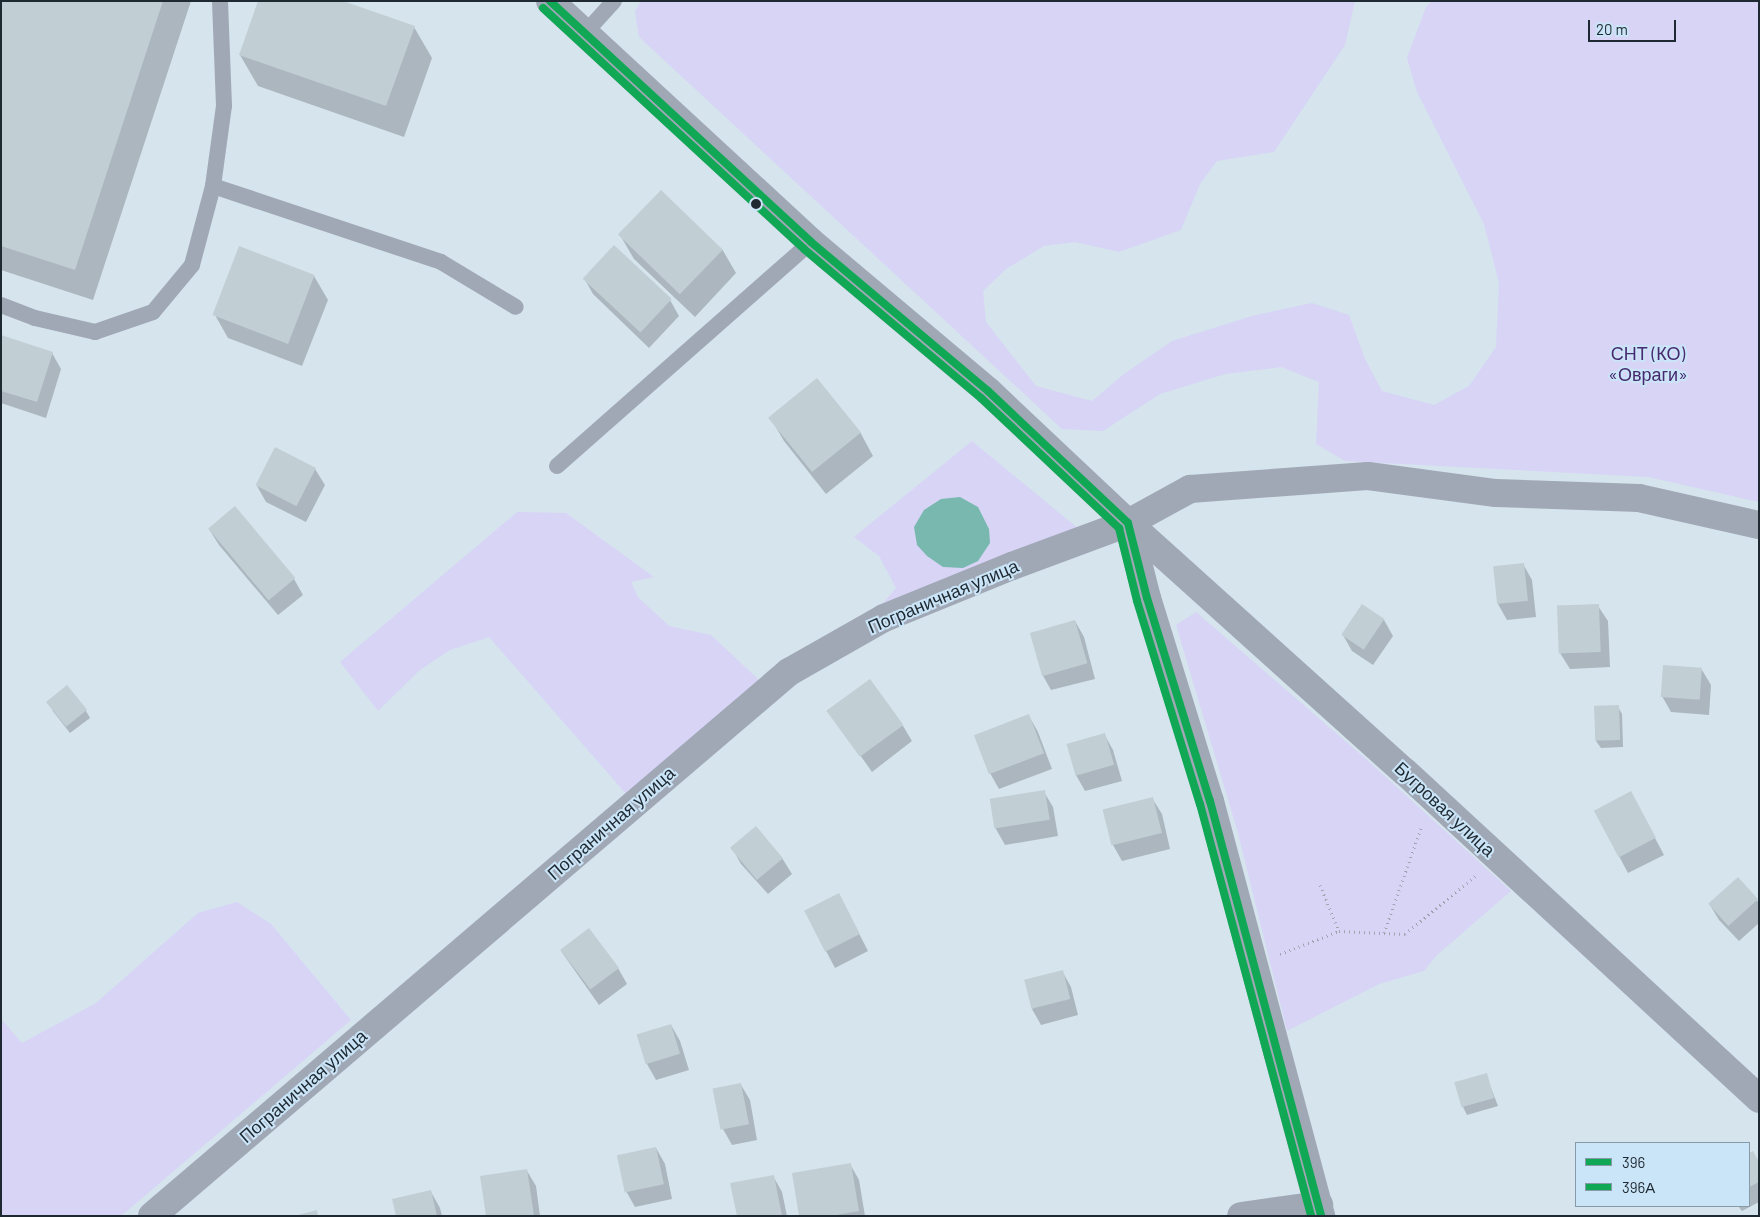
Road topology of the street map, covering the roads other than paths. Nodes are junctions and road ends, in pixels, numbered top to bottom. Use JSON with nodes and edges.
{"nodes":[{"id":1,"x":220,"y":1,"type":"edge"},
{"id":2,"x":550,"y":1,"type":"edge"},
{"id":3,"x":614,"y":1,"type":"edge"},
{"id":4,"x":585,"y":34,"type":"junction"},
{"id":5,"x":213,"y":186,"type":"junction"},
{"id":6,"x":811,"y":242,"type":"junction"},
{"id":7,"x":1,"y":305,"type":"edge"},
{"id":8,"x":516,"y":307,"type":"dead end"},
{"id":9,"x":557,"y":466,"type":"dead end"},
{"id":10,"x":1128,"y":523,"type":"junction"},
{"id":11,"x":1759,"y":525,"type":"edge"},
{"id":12,"x":1759,"y":1099,"type":"edge"},
{"id":13,"x":1320,"y":1210,"type":"edge"},
{"id":14,"x":152,"y":1216,"type":"edge"},
{"id":15,"x":1241,"y":1216,"type":"edge"}],
"edges":[{"from":1,"to":5,"type":"lane"},
{"from":2,"to":4,"type":"street"},
{"from":3,"to":4,"type":"lane"},
{"from":4,"to":6,"type":"street"},
{"from":5,"to":7,"type":"lane"},
{"from":5,"to":8,"type":"lane"},
{"from":6,"to":9,"type":"lane"},
{"from":6,"to":10,"type":"street","name":"Бугровая улица"},
{"from":10,"to":11,"type":"street","name":"Пограничная улица"},
{"from":10,"to":12,"type":"street","name":"Бугровая улица"},
{"from":10,"to":13,"type":"street"},
{"from":10,"to":14,"type":"street","name":"Пограничная улица"},
{"from":13,"to":15,"type":"street"}]}
